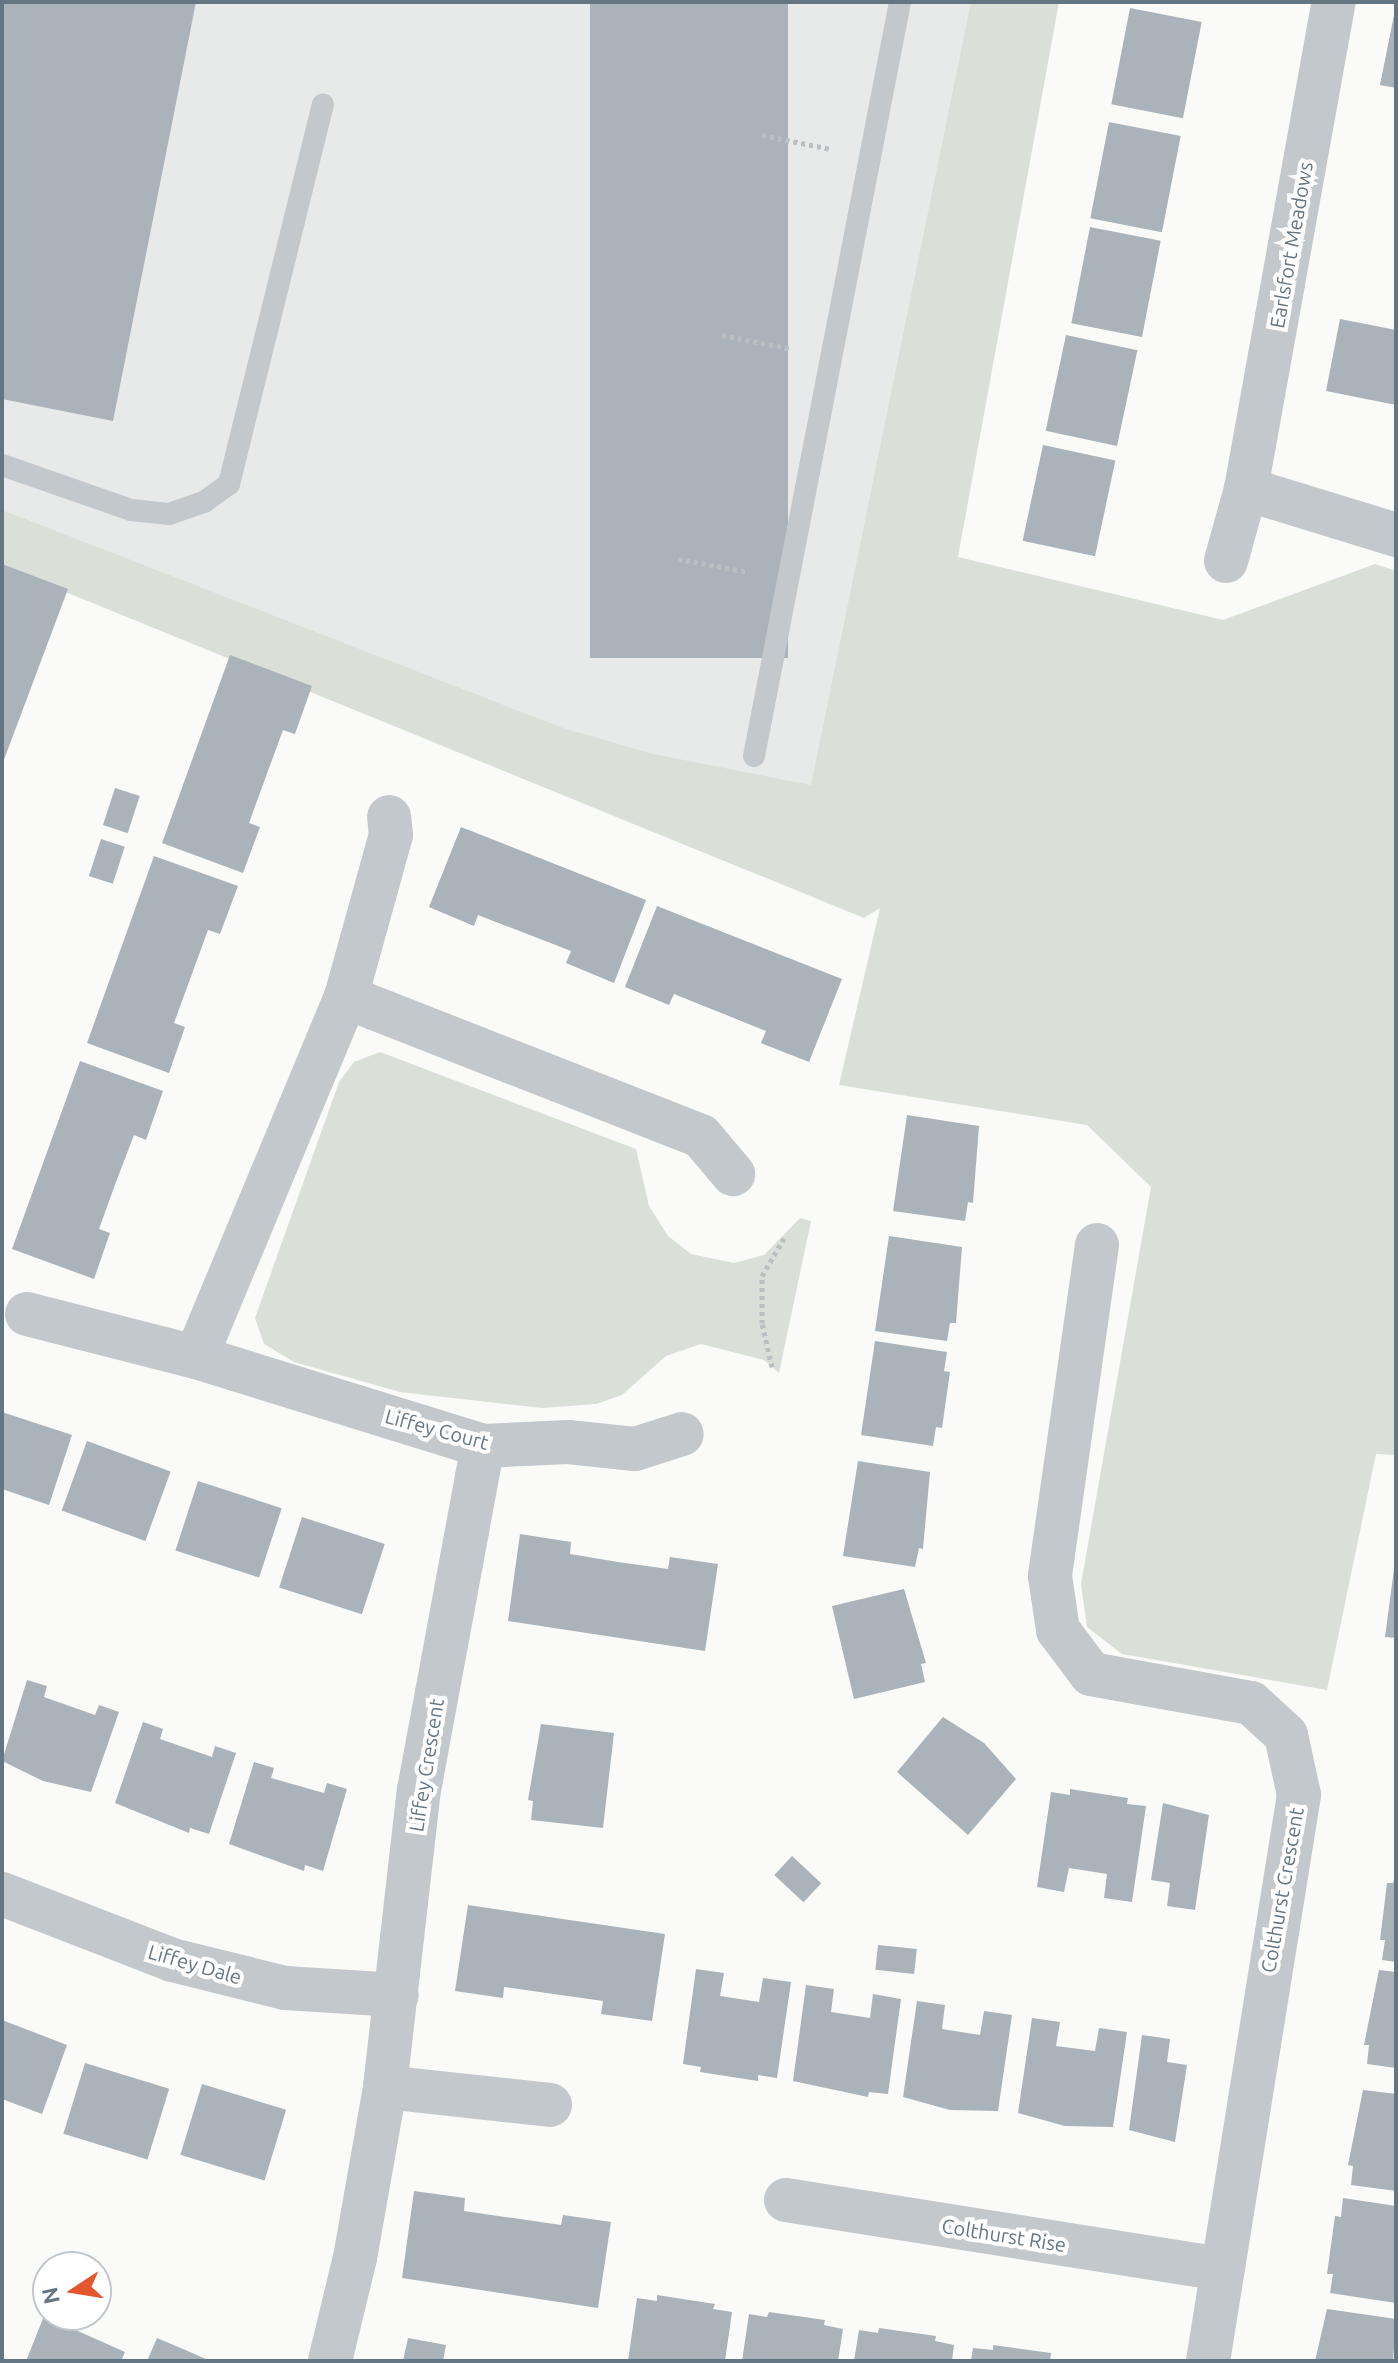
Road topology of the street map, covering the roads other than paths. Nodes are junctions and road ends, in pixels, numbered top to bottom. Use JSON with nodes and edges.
{"nodes":[{"id":1,"x":900,"y":2,"type":"edge"},
{"id":2,"x":1334,"y":2,"type":"edge"},
{"id":3,"x":323,"y":104,"type":"dead end"},
{"id":4,"x":2,"y":465,"type":"edge"},
{"id":5,"x":1246,"y":489,"type":"junction"},
{"id":6,"x":1396,"y":535,"type":"edge"},
{"id":7,"x":1226,"y":561,"type":"dead end"},
{"id":8,"x":754,"y":756,"type":"dead end"},
{"id":9,"x":389,"y":817,"type":"dead end"},
{"id":10,"x":346,"y":997,"type":"junction"},
{"id":11,"x":733,"y":1174,"type":"dead end"},
{"id":12,"x":1097,"y":1245,"type":"dead end"},
{"id":13,"x":27,"y":1314,"type":"dead end"},
{"id":14,"x":196,"y":1357,"type":"junction"},
{"id":15,"x":682,"y":1434,"type":"dead end"},
{"id":16,"x":483,"y":1446,"type":"junction"},
{"id":17,"x":2,"y":1894,"type":"edge"},
{"id":18,"x":397,"y":1995,"type":"junction"},
{"id":19,"x":385,"y":2087,"type":"junction"},
{"id":20,"x":550,"y":2105,"type":"dead end"},
{"id":21,"x":786,"y":2200,"type":"dead end"},
{"id":22,"x":1223,"y":2269,"type":"junction"},
{"id":23,"x":330,"y":2361,"type":"edge"},
{"id":24,"x":1208,"y":2361,"type":"edge"}],
"edges":[{"from":1,"to":8,"type":"lane"},
{"from":2,"to":5,"type":"street","name":"Earlsfort Meadows"},
{"from":3,"to":4,"type":"lane"},
{"from":5,"to":6,"type":"street"},
{"from":5,"to":7,"type":"street","name":"Earlsfort Meadows"},
{"from":9,"to":10,"type":"street"},
{"from":10,"to":11,"type":"street"},
{"from":10,"to":14,"type":"street"},
{"from":12,"to":22,"type":"street","name":"Colthurst Crescent"},
{"from":13,"to":14,"type":"street","name":"Liffey Court"},
{"from":14,"to":16,"type":"street","name":"Liffey Court"},
{"from":15,"to":16,"type":"street","name":"Liffey Court"},
{"from":16,"to":18,"type":"street","name":"Liffey Crescent"},
{"from":17,"to":18,"type":"street","name":"Liffey Dale"},
{"from":18,"to":19,"type":"street","name":"Liffey Crescent"},
{"from":19,"to":20,"type":"street"},
{"from":19,"to":23,"type":"street","name":"Liffey Crescent"},
{"from":21,"to":22,"type":"street","name":"Colthurst Rise"},
{"from":22,"to":24,"type":"street","name":"Colthurst Crescent"}]}
